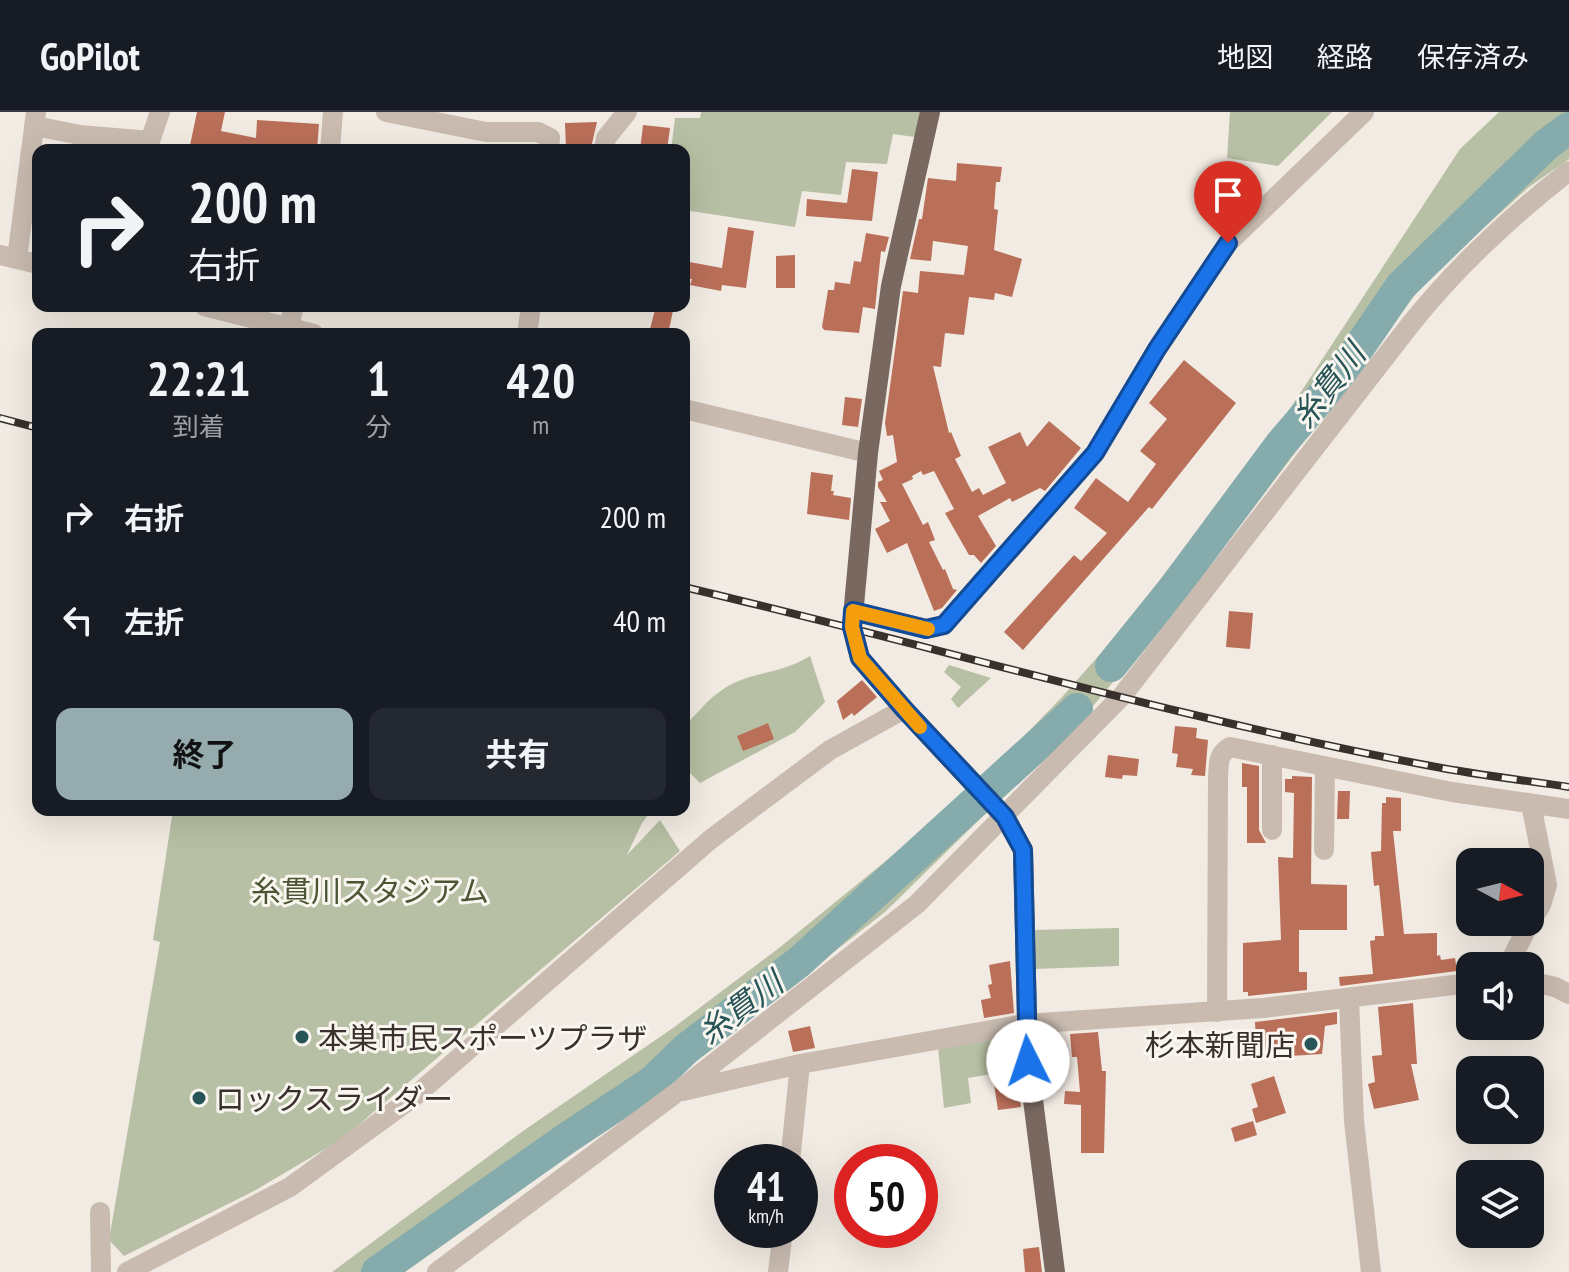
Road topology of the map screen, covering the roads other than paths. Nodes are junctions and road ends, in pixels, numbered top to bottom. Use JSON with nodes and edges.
{"nodes":[{"id":1,"x":160,"y":112,"type":"edge"},
{"id":2,"x":333,"y":112,"type":"edge"},
{"id":3,"x":386,"y":112,"type":"edge"},
{"id":4,"x":518,"y":112,"type":"edge"},
{"id":5,"x":627,"y":112,"type":"edge"},
{"id":6,"x":930,"y":112,"type":"edge"},
{"id":7,"x":1364,"y":112,"type":"edge"},
{"id":8,"x":35,"y":119,"type":"edge"},
{"id":9,"x":514,"y":133,"type":"junction"},
{"id":10,"x":330,"y":144,"type":"edge"},
{"id":11,"x":550,"y":144,"type":"edge"},
{"id":12,"x":605,"y":144,"type":"edge"},
{"id":13,"x":1569,"y":171,"type":"edge"},
{"id":14,"x":8,"y":257,"type":"edge"},
{"id":15,"x":32,"y":263,"type":"edge"},
{"id":16,"x":224,"y":312,"type":"edge"},
{"id":17,"x":278,"y":328,"type":"edge"},
{"id":18,"x":690,"y":410,"type":"edge"},
{"id":19,"x":868,"y":453,"type":"junction"},
{"id":20,"x":853,"y":611,"type":"junction"},
{"id":21,"x":904,"y":709,"type":"junction"},
{"id":22,"x":1272,"y":755,"type":"junction"},
{"id":23,"x":1325,"y":766,"type":"junction"},
{"id":24,"x":1531,"y":804,"type":"junction"},
{"id":25,"x":1569,"y":809,"type":"edge"},
{"id":26,"x":1000,"y":812,"type":"junction"},
{"id":27,"x":1272,"y":830,"type":"dead end"},
{"id":28,"x":1324,"y":850,"type":"dead end"},
{"id":29,"x":1515,"y":952,"type":"edge"},
{"id":30,"x":1544,"y":984,"type":"edge"},
{"id":31,"x":1456,"y":985,"type":"edge"},
{"id":32,"x":1569,"y":994,"type":"edge"},
{"id":33,"x":1349,"y":999,"type":"junction"},
{"id":34,"x":1217,"y":1012,"type":"junction"},
{"id":35,"x":1025,"y":1024,"type":"junction"},
{"id":36,"x":800,"y":1064,"type":"junction"},
{"id":37,"x":676,"y":1093,"type":"junction"},
{"id":38,"x":792,"y":1144,"type":"edge"},
{"id":39,"x":100,"y":1212,"type":"dead end"},
{"id":40,"x":781,"y":1248,"type":"edge"},
{"id":41,"x":101,"y":1272,"type":"edge"},
{"id":42,"x":127,"y":1272,"type":"edge"},
{"id":43,"x":437,"y":1272,"type":"edge"},
{"id":44,"x":778,"y":1272,"type":"edge"},
{"id":45,"x":1055,"y":1272,"type":"edge"},
{"id":46,"x":1371,"y":1272,"type":"edge"}],
"edges":[{"from":1,"to":8,"type":"street"},
{"from":2,"to":10,"type":"street"},
{"from":3,"to":9,"type":"street"},
{"from":4,"to":9,"type":"street"},
{"from":5,"to":12,"type":"street"},
{"from":6,"to":19,"type":"main road"},
{"from":7,"to":20,"type":"street"},
{"from":8,"to":14,"type":"street"},
{"from":9,"to":11,"type":"street"},
{"from":13,"to":26,"type":"street"},
{"from":14,"to":15,"type":"street"},
{"from":16,"to":17,"type":"street"},
{"from":18,"to":19,"type":"street"},
{"from":19,"to":20,"type":"main road"},
{"from":20,"to":21,"type":"main road"},
{"from":21,"to":26,"type":"main road"},
{"from":21,"to":42,"type":"street"},
{"from":22,"to":23,"type":"street"},
{"from":22,"to":27,"type":"street"},
{"from":22,"to":34,"type":"street"},
{"from":23,"to":24,"type":"street"},
{"from":23,"to":28,"type":"street"},
{"from":24,"to":25,"type":"street"},
{"from":24,"to":29,"type":"street"},
{"from":26,"to":35,"type":"main road"},
{"from":26,"to":37,"type":"street"},
{"from":30,"to":32,"type":"street"},
{"from":31,"to":33,"type":"street"},
{"from":33,"to":34,"type":"street"},
{"from":33,"to":46,"type":"street"},
{"from":34,"to":35,"type":"street"},
{"from":35,"to":36,"type":"street"},
{"from":35,"to":45,"type":"main road"},
{"from":36,"to":37,"type":"street"},
{"from":36,"to":38,"type":"street"},
{"from":37,"to":43,"type":"street"},
{"from":39,"to":41,"type":"street"},
{"from":40,"to":44,"type":"street"}]}
